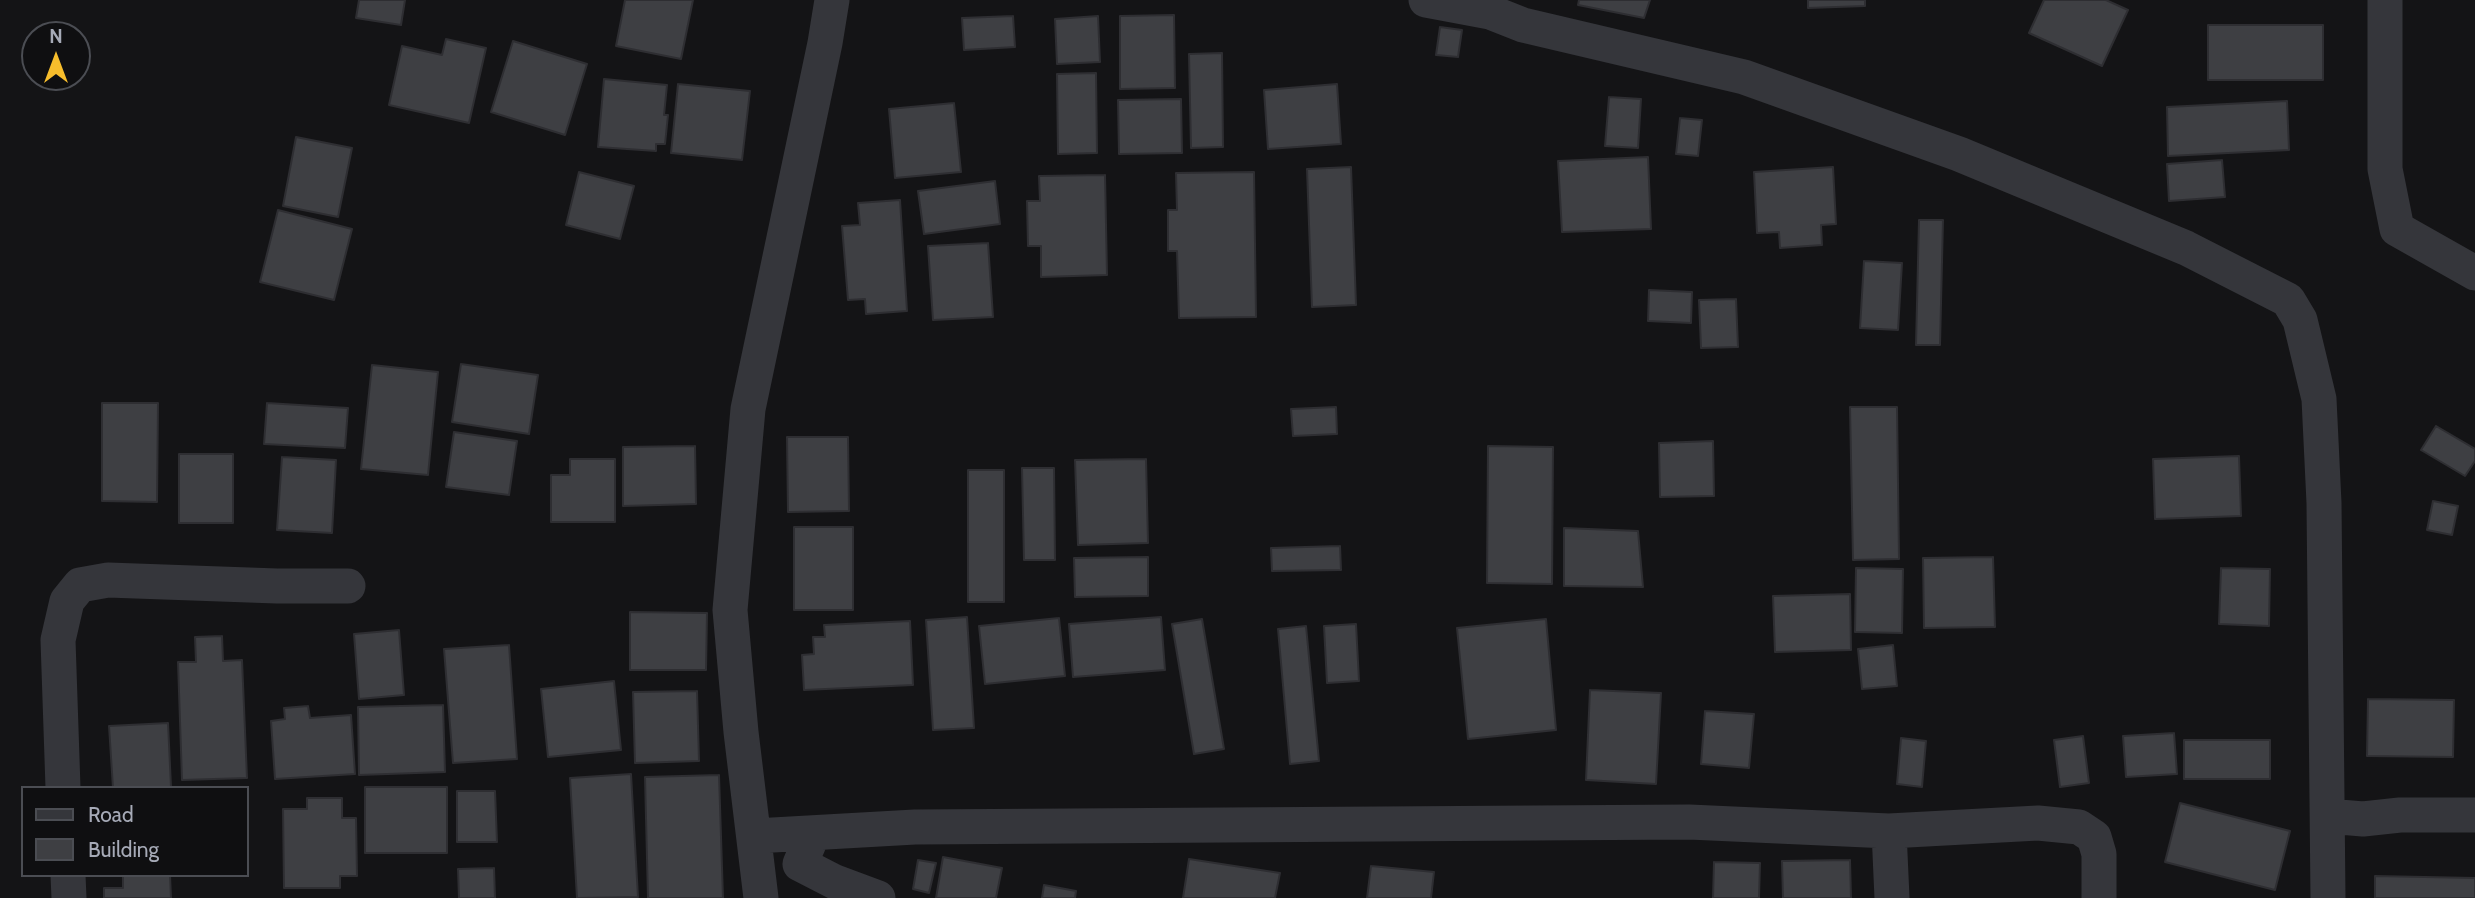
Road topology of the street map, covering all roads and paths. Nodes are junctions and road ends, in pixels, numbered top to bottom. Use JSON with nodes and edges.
{"nodes":[{"id":1,"x":832,"y":0,"type":"edge"},
{"id":2,"x":1426,"y":0,"type":"edge"},
{"id":3,"x":2385,"y":0,"type":"edge"},
{"id":4,"x":2475,"y":273,"type":"edge"},
{"id":5,"x":348,"y":586,"type":"dead end"},
{"id":6,"x":63,"y":786,"type":"edge"},
{"id":7,"x":2475,"y":815,"type":"edge"},
{"id":8,"x":2328,"y":816,"type":"junction"},
{"id":9,"x":1889,"y":831,"type":"junction"},
{"id":10,"x":813,"y":834,"type":"junction"},
{"id":11,"x":755,"y":836,"type":"junction"},
{"id":12,"x":68,"y":877,"type":"edge"},
{"id":13,"x":69,"y":898,"type":"edge"},
{"id":14,"x":761,"y":898,"type":"edge"},
{"id":15,"x":878,"y":898,"type":"edge"},
{"id":16,"x":1892,"y":898,"type":"edge"},
{"id":17,"x":2099,"y":898,"type":"edge"},
{"id":18,"x":2328,"y":898,"type":"edge"}],
"edges":[{"from":1,"to":11,"type":"street"},
{"from":2,"to":8,"type":"street"},
{"from":3,"to":4,"type":"street"},
{"from":5,"to":6,"type":"street"},
{"from":7,"to":8,"type":"street"},
{"from":8,"to":18,"type":"street"},
{"from":9,"to":10,"type":"street"},
{"from":9,"to":16,"type":"street"},
{"from":9,"to":17,"type":"street"},
{"from":10,"to":11,"type":"street"},
{"from":10,"to":15,"type":"street"},
{"from":11,"to":14,"type":"street"},
{"from":12,"to":13,"type":"street"}]}
